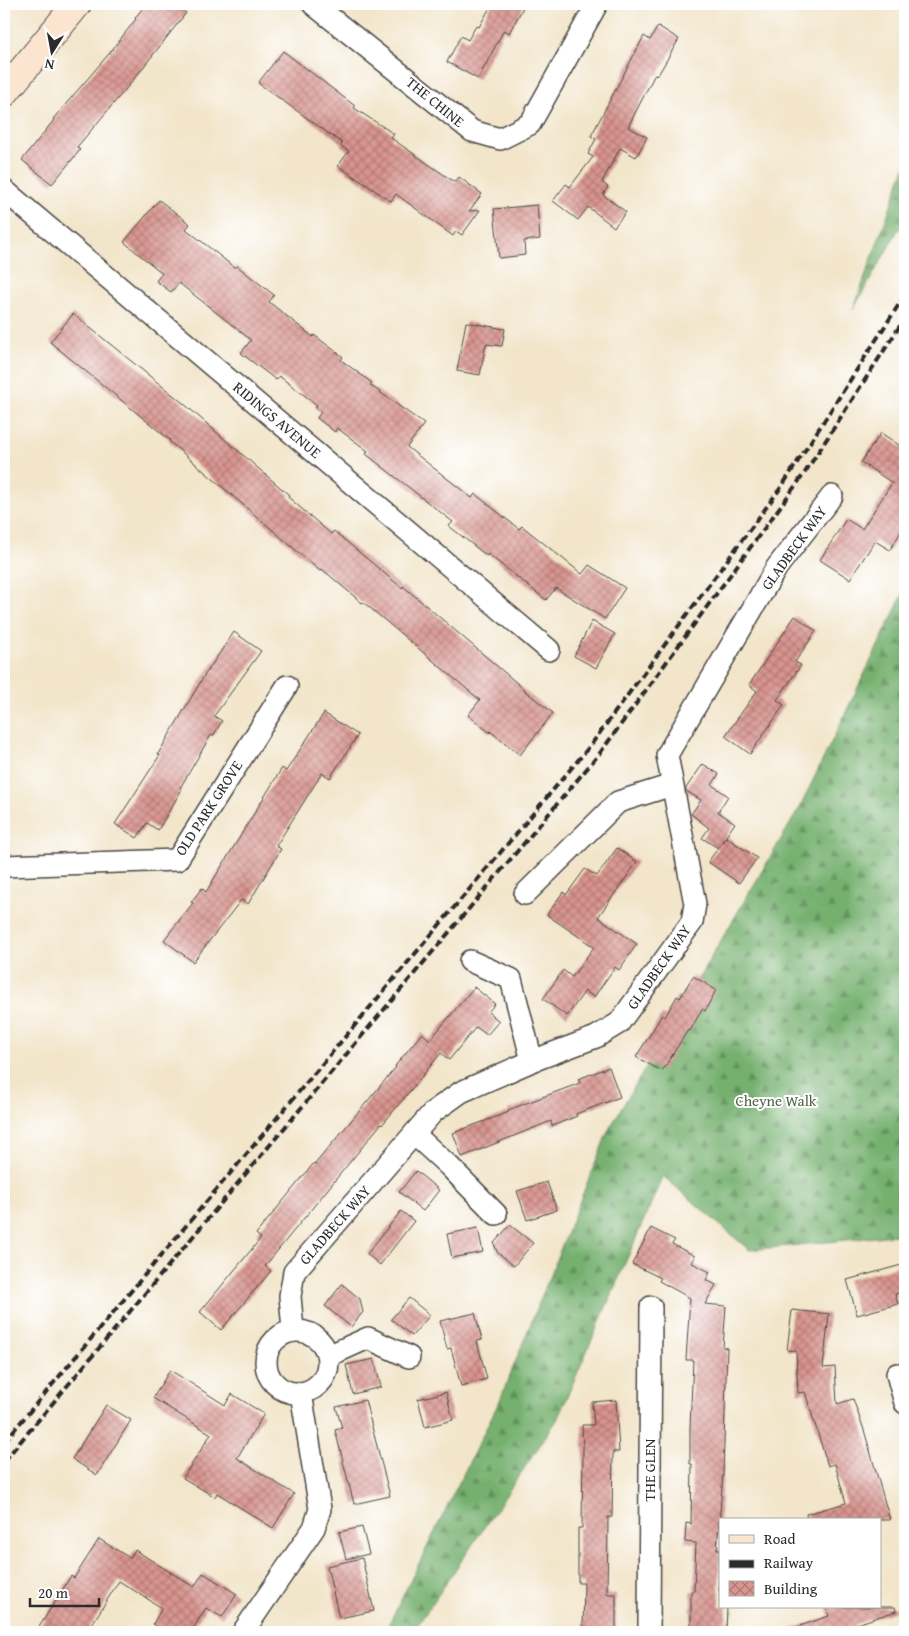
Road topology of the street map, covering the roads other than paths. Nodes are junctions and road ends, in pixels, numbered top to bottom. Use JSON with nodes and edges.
{"nodes":[{"id":1,"x":77,"y":4,"type":"edge"},
{"id":2,"x":313,"y":4,"type":"edge"},
{"id":3,"x":597,"y":4,"type":"edge"},
{"id":4,"x":4,"y":93,"type":"edge"},
{"id":5,"x":4,"y":190,"type":"edge"},
{"id":6,"x":832,"y":496,"type":"dead end"},
{"id":7,"x":549,"y":650,"type":"dead end"},
{"id":8,"x":287,"y":686,"type":"dead end"},
{"id":9,"x":672,"y":785,"type":"junction"},
{"id":10,"x":4,"y":866,"type":"edge"},
{"id":11,"x":525,"y":894,"type":"dead end"},
{"id":12,"x":470,"y":961,"type":"dead end"},
{"id":13,"x":532,"y":1061,"type":"junction"},
{"id":14,"x":414,"y":1134,"type":"junction"},
{"id":15,"x":496,"y":1214,"type":"dead end"},
{"id":16,"x":651,"y":1307,"type":"dead end"},
{"id":17,"x":293,"y":1330,"type":"junction"},
{"id":18,"x":328,"y":1356,"type":"junction"},
{"id":19,"x":409,"y":1357,"type":"dead end"},
{"id":20,"x":897,"y":1374,"type":"dead end"},
{"id":21,"x":301,"y":1393,"type":"junction"},
{"id":22,"x":905,"y":1403,"type":"edge"},
{"id":23,"x":243,"y":1632,"type":"edge"},
{"id":24,"x":649,"y":1632,"type":"edge"}],
"edges":[{"from":1,"to":4,"type":"street"},
{"from":2,"to":3,"type":"street","name":"THE CHINE"},
{"from":5,"to":7,"type":"street","name":"RIDINGS AVENUE"},
{"from":6,"to":9,"type":"street","name":"GLADBECK WAY"},
{"from":8,"to":10,"type":"street","name":"OLD PARK GROVE"},
{"from":9,"to":11,"type":"street"},
{"from":9,"to":13,"type":"street","name":"GLADBECK WAY"},
{"from":12,"to":13,"type":"street"},
{"from":13,"to":14,"type":"street","name":"GLADBECK WAY"},
{"from":14,"to":15,"type":"street"},
{"from":14,"to":17,"type":"street","name":"GLADBECK WAY"},
{"from":16,"to":24,"type":"street","name":"THE GLEN"},
{"from":17,"to":18,"type":"street"},
{"from":17,"to":21,"type":"street"},
{"from":18,"to":19,"type":"street"},
{"from":18,"to":21,"type":"street"},
{"from":20,"to":22,"type":"street"},
{"from":21,"to":23,"type":"street"}]}
